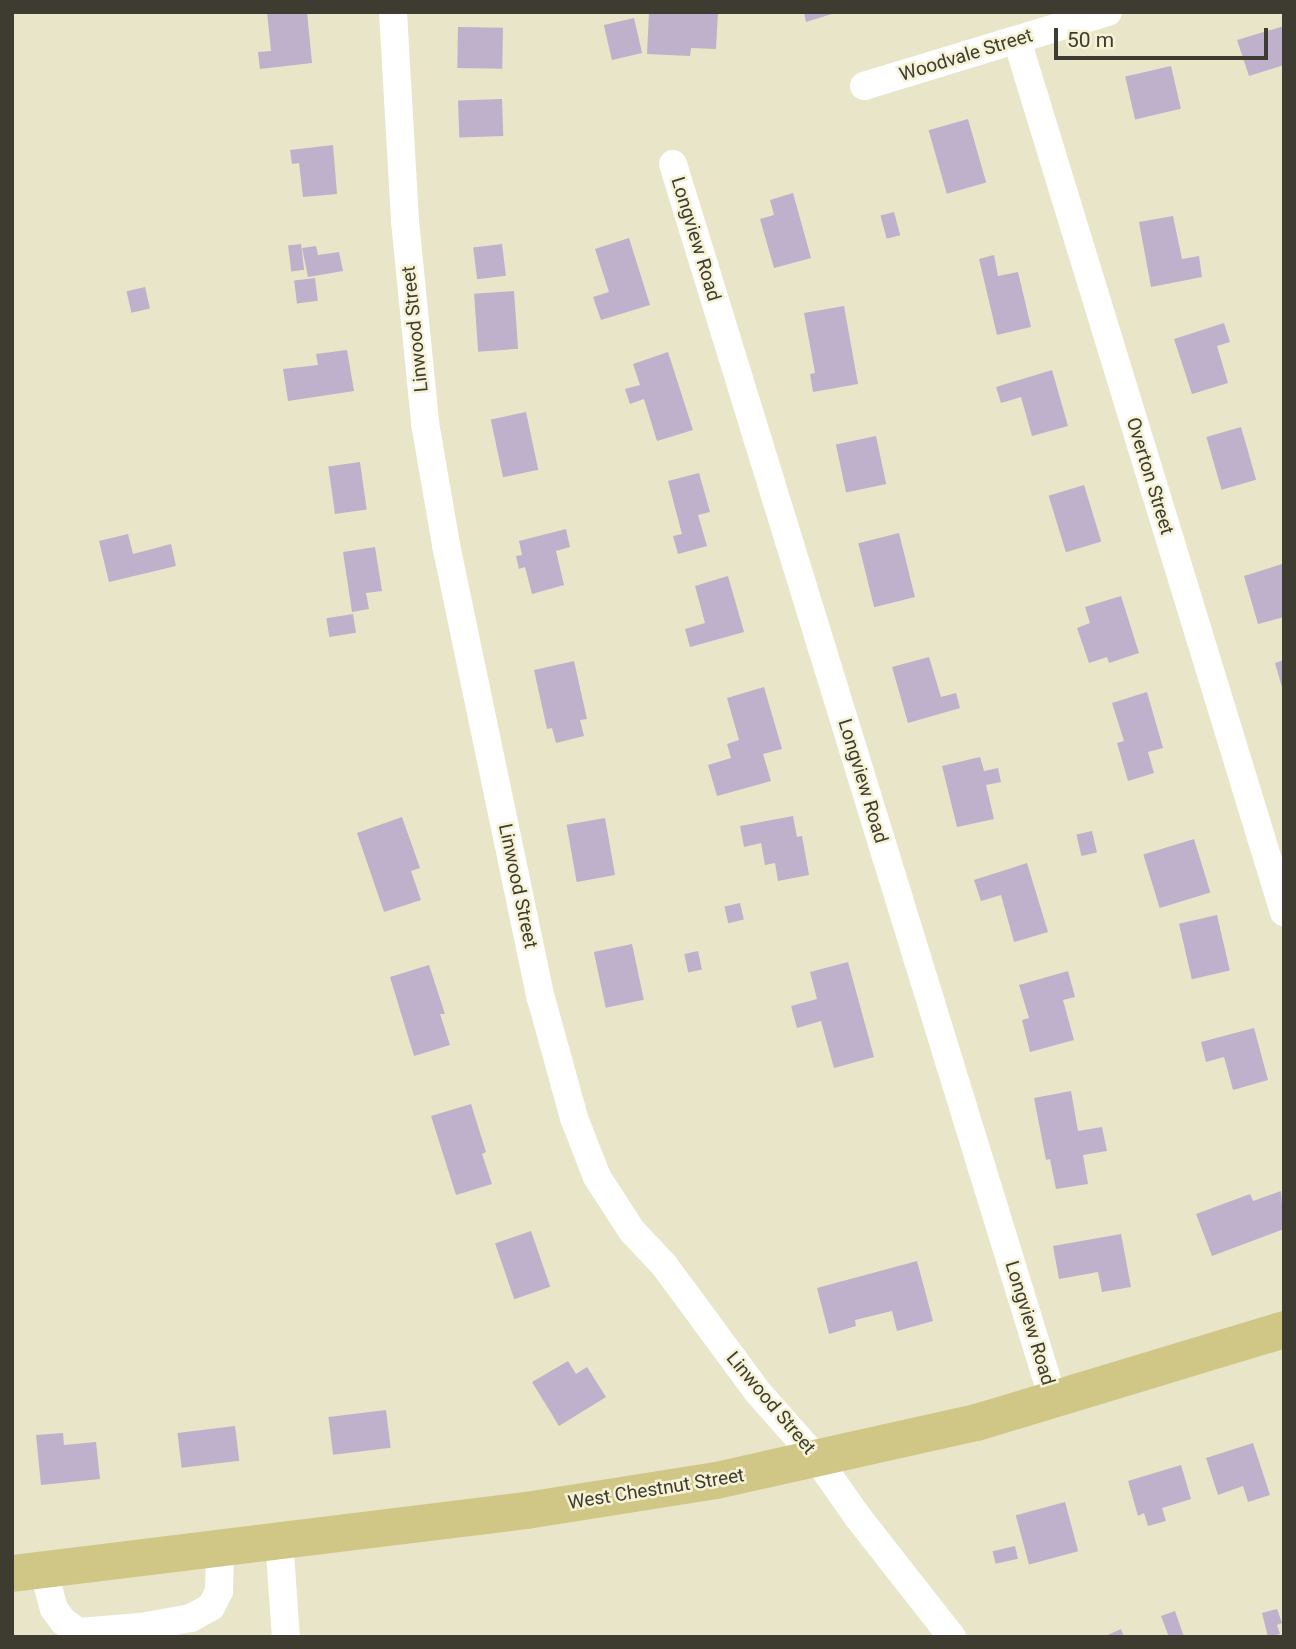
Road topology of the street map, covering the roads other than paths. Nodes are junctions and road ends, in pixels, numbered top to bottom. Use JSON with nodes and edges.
{"nodes":[{"id":1,"x":393,"y":12,"type":"edge"},
{"id":2,"x":1108,"y":12,"type":"edge"},
{"id":3,"x":1017,"y":40,"type":"junction"},
{"id":4,"x":864,"y":86,"type":"dead end"},
{"id":5,"x":673,"y":163,"type":"dead end"},
{"id":6,"x":1284,"y":912,"type":"edge"},
{"id":7,"x":1284,"y":1329,"type":"edge"},
{"id":8,"x":1054,"y":1399,"type":"junction"},
{"id":9,"x":817,"y":1459,"type":"junction"},
{"id":10,"x":279,"y":1540,"type":"junction"},
{"id":11,"x":219,"y":1547,"type":"junction"},
{"id":12,"x":28,"y":1571,"type":"edge"},
{"id":13,"x":193,"y":1627,"type":"edge"},
{"id":14,"x":286,"y":1637,"type":"edge"},
{"id":15,"x":952,"y":1637,"type":"edge"}],
"edges":[{"from":1,"to":9,"type":"street","name":"Linwood Street"},
{"from":2,"to":3,"type":"street","name":"Woodvale Street"},
{"from":3,"to":4,"type":"street","name":"Woodvale Street"},
{"from":3,"to":6,"type":"street","name":"Overton Street"},
{"from":5,"to":8,"type":"street","name":"Longview Road"},
{"from":7,"to":8,"type":"main road","name":"West Chestnut Street"},
{"from":8,"to":9,"type":"main road","name":"West Chestnut Street"},
{"from":9,"to":10,"type":"main road","name":"West Chestnut Street"},
{"from":9,"to":15,"type":"street","name":"Linwood Street"},
{"from":10,"to":11,"type":"main road","name":"West Chestnut Street"},
{"from":10,"to":14,"type":"street"},
{"from":11,"to":12,"type":"main road","name":"West Chestnut Street"},
{"from":11,"to":13,"type":"street"},
{"from":12,"to":13,"type":"street"}]}
